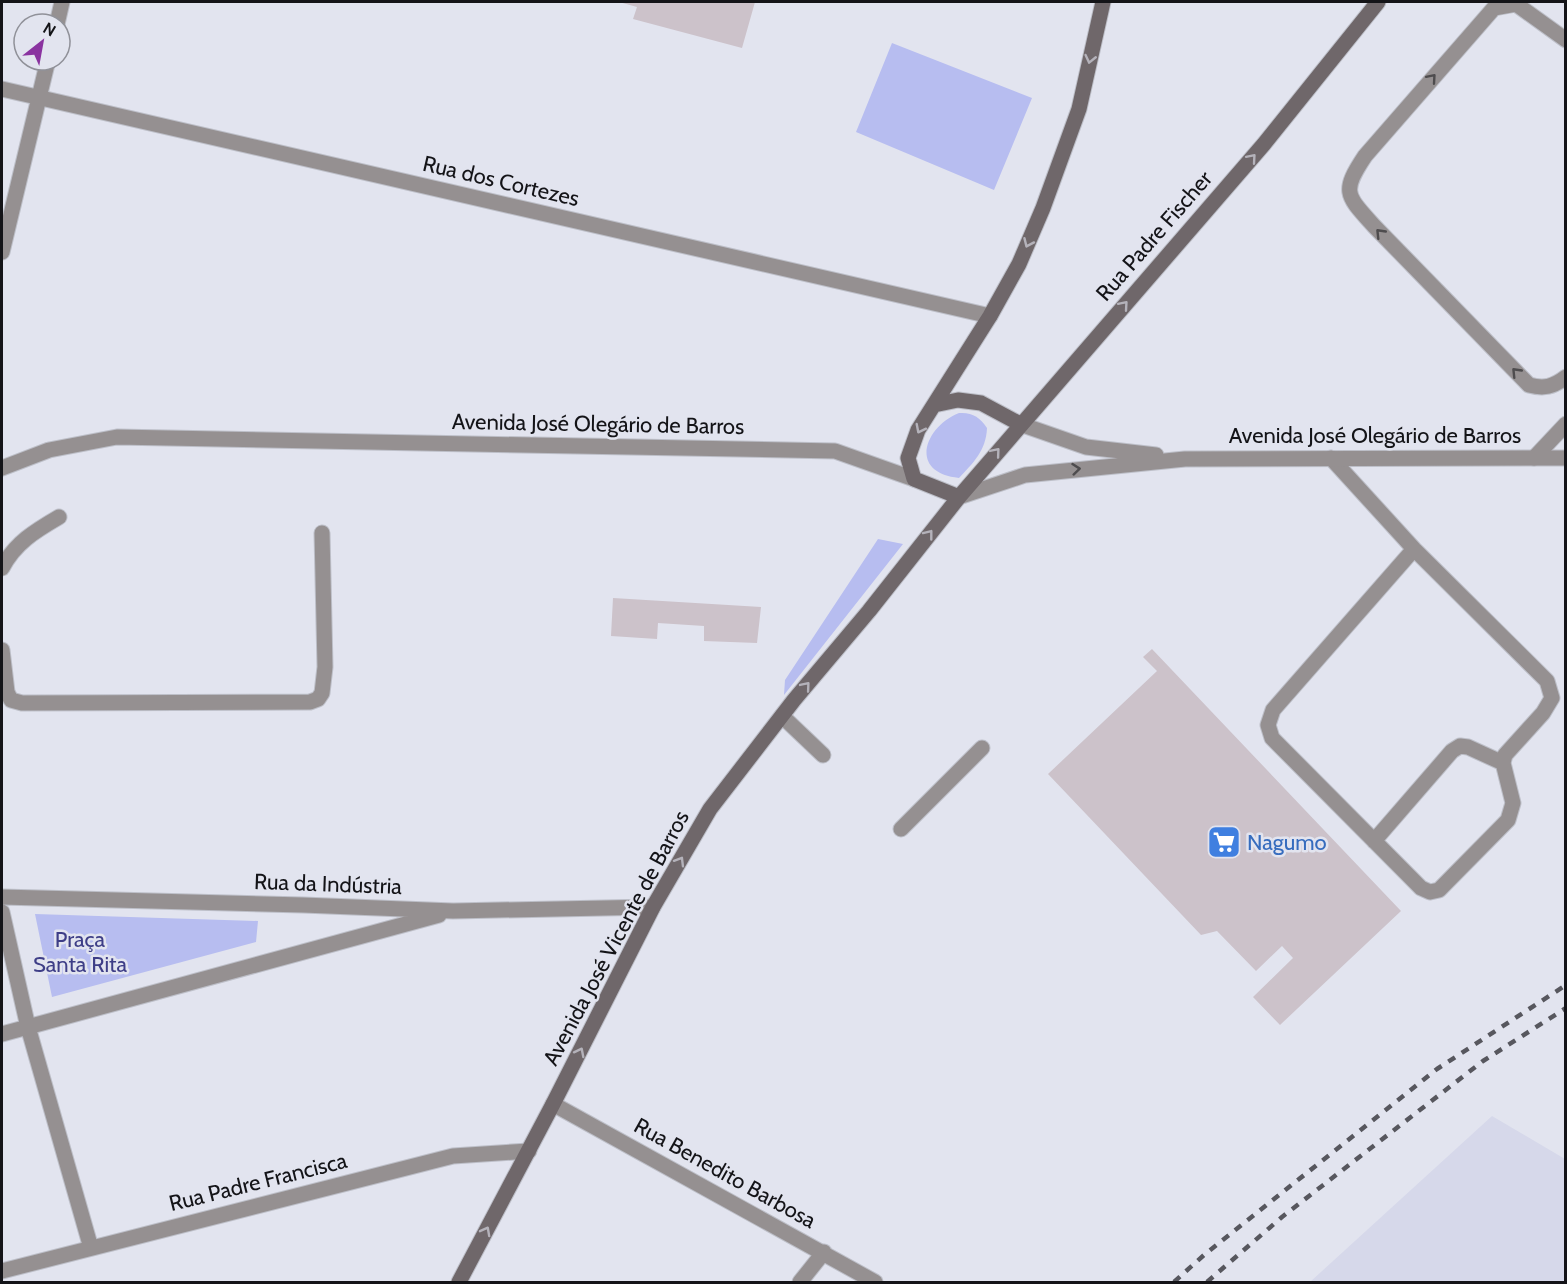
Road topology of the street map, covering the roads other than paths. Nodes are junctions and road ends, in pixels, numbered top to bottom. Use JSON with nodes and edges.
{"nodes":[{"id":1,"x":1103,"y":2,"type":"edge"},
{"id":2,"x":1378,"y":2,"type":"edge"},
{"id":3,"x":1566,"y":40,"type":"edge"},
{"id":4,"x":45,"y":72,"type":"edge"},
{"id":5,"x":2,"y":88,"type":"edge"},
{"id":6,"x":40,"y":98,"type":"junction"},
{"id":7,"x":2,"y":252,"type":"edge"},
{"id":8,"x":990,"y":316,"type":"junction"},
{"id":9,"x":1566,"y":377,"type":"edge"},
{"id":10,"x":934,"y":405,"type":"junction"},
{"id":11,"x":1020,"y":423,"type":"junction"},
{"id":12,"x":1566,"y":424,"type":"edge"},
{"id":13,"x":1331,"y":458,"type":"junction"},
{"id":14,"x":1533,"y":458,"type":"junction"},
{"id":15,"x":1566,"y":458,"type":"edge"},
{"id":16,"x":1185,"y":459,"type":"junction"},
{"id":17,"x":2,"y":468,"type":"edge"},
{"id":18,"x":914,"y":479,"type":"junction"},
{"id":19,"x":958,"y":497,"type":"junction"},
{"id":20,"x":59,"y":517,"type":"dead end"},
{"id":21,"x":322,"y":533,"type":"dead end"},
{"id":22,"x":1414,"y":549,"type":"junction"},
{"id":23,"x":2,"y":568,"type":"edge"},
{"id":24,"x":2,"y":650,"type":"edge"},
{"id":25,"x":782,"y":716,"type":"junction"},
{"id":26,"x":982,"y":748,"type":"dead end"},
{"id":27,"x":823,"y":755,"type":"dead end"},
{"id":28,"x":1503,"y":763,"type":"junction"},
{"id":29,"x":901,"y":829,"type":"dead end"},
{"id":30,"x":1374,"y":841,"type":"junction"},
{"id":31,"x":2,"y":897,"type":"edge"},
{"id":32,"x":653,"y":907,"type":"junction"},
{"id":33,"x":453,"y":911,"type":"junction"},
{"id":34,"x":2,"y":912,"type":"edge"},
{"id":35,"x":28,"y":1027,"type":"junction"},
{"id":36,"x":2,"y":1034,"type":"edge"},
{"id":37,"x":554,"y":1104,"type":"junction"},
{"id":38,"x":528,"y":1150,"type":"junction"},
{"id":39,"x":91,"y":1248,"type":"junction"},
{"id":40,"x":824,"y":1252,"type":"junction"},
{"id":41,"x":2,"y":1271,"type":"edge"},
{"id":42,"x":459,"y":1282,"type":"edge"},
{"id":43,"x":800,"y":1282,"type":"edge"},
{"id":44,"x":875,"y":1282,"type":"edge"}],
"edges":[{"from":1,"to":8,"type":"main road","one_way":true},
{"from":11,"to":2,"type":"main road","name":"Rua Padre Fischer","one_way":true},
{"from":9,"to":3,"type":"street","one_way":true},
{"from":4,"to":6,"type":"street"},
{"from":5,"to":6,"type":"street","name":"Rua dos Cortezes"},
{"from":6,"to":7,"type":"street"},
{"from":6,"to":8,"type":"street","name":"Rua dos Cortezes"},
{"from":8,"to":10,"type":"main road"},
{"from":10,"to":11,"type":"main road","name":"Avenida José Olegário de Barros"},
{"from":10,"to":18,"type":"main road","one_way":true},
{"from":11,"to":16,"type":"street","name":"Avenida José Olegário de Barros"},
{"from":19,"to":11,"type":"main road","name":"Rua Padre Fischer","one_way":true},
{"from":12,"to":14,"type":"street"},
{"from":13,"to":14,"type":"street","name":"Avenida José Olegário de Barros"},
{"from":13,"to":16,"type":"street","name":"Avenida José Olegário de Barros"},
{"from":13,"to":22,"type":"street"},
{"from":14,"to":15,"type":"street","name":"Avenida José Olegário de Barros"},
{"from":19,"to":16,"type":"street","name":"Avenida José Olegário de Barros","one_way":true},
{"from":17,"to":18,"type":"street","name":"Avenida José Olegário de Barros"},
{"from":18,"to":19,"type":"main road","name":"Avenida José Olegário de Barros"},
{"from":25,"to":19,"type":"main road","name":"Avenida José Vicente de Barros","one_way":true},
{"from":20,"to":23,"type":"street"},
{"from":21,"to":24,"type":"street"},
{"from":22,"to":28,"type":"street"},
{"from":22,"to":30,"type":"street"},
{"from":25,"to":27,"type":"street"},
{"from":32,"to":25,"type":"main road","name":"Avenida José Vicente de Barros","one_way":true},
{"from":26,"to":29,"type":"street"},
{"from":28,"to":30,"type":"street"},
{"from":28,"to":30,"type":"street"},
{"from":31,"to":33,"type":"street","name":"Rua da Indústria"},
{"from":32,"to":33,"type":"street","name":"Rua da Indústria"},
{"from":37,"to":32,"type":"main road","name":"Avenida José Vicente de Barros","one_way":true},
{"from":33,"to":35,"type":"street"},
{"from":34,"to":35,"type":"street"},
{"from":35,"to":36,"type":"street"},
{"from":35,"to":39,"type":"street"},
{"from":37,"to":38,"type":"main road","name":"Avenida José Vicente de Barros"},
{"from":37,"to":40,"type":"street","name":"Rua Benedito Barbosa"},
{"from":38,"to":39,"type":"street","name":"Rua Padre Francisca"},
{"from":42,"to":38,"type":"main road","name":"Avenida José Vicente de Barros","one_way":true},
{"from":39,"to":41,"type":"street","name":"Rua Padre Francisca"},
{"from":40,"to":43,"type":"street"},
{"from":40,"to":44,"type":"street","name":"Rua Benedito Barbosa"}]}
